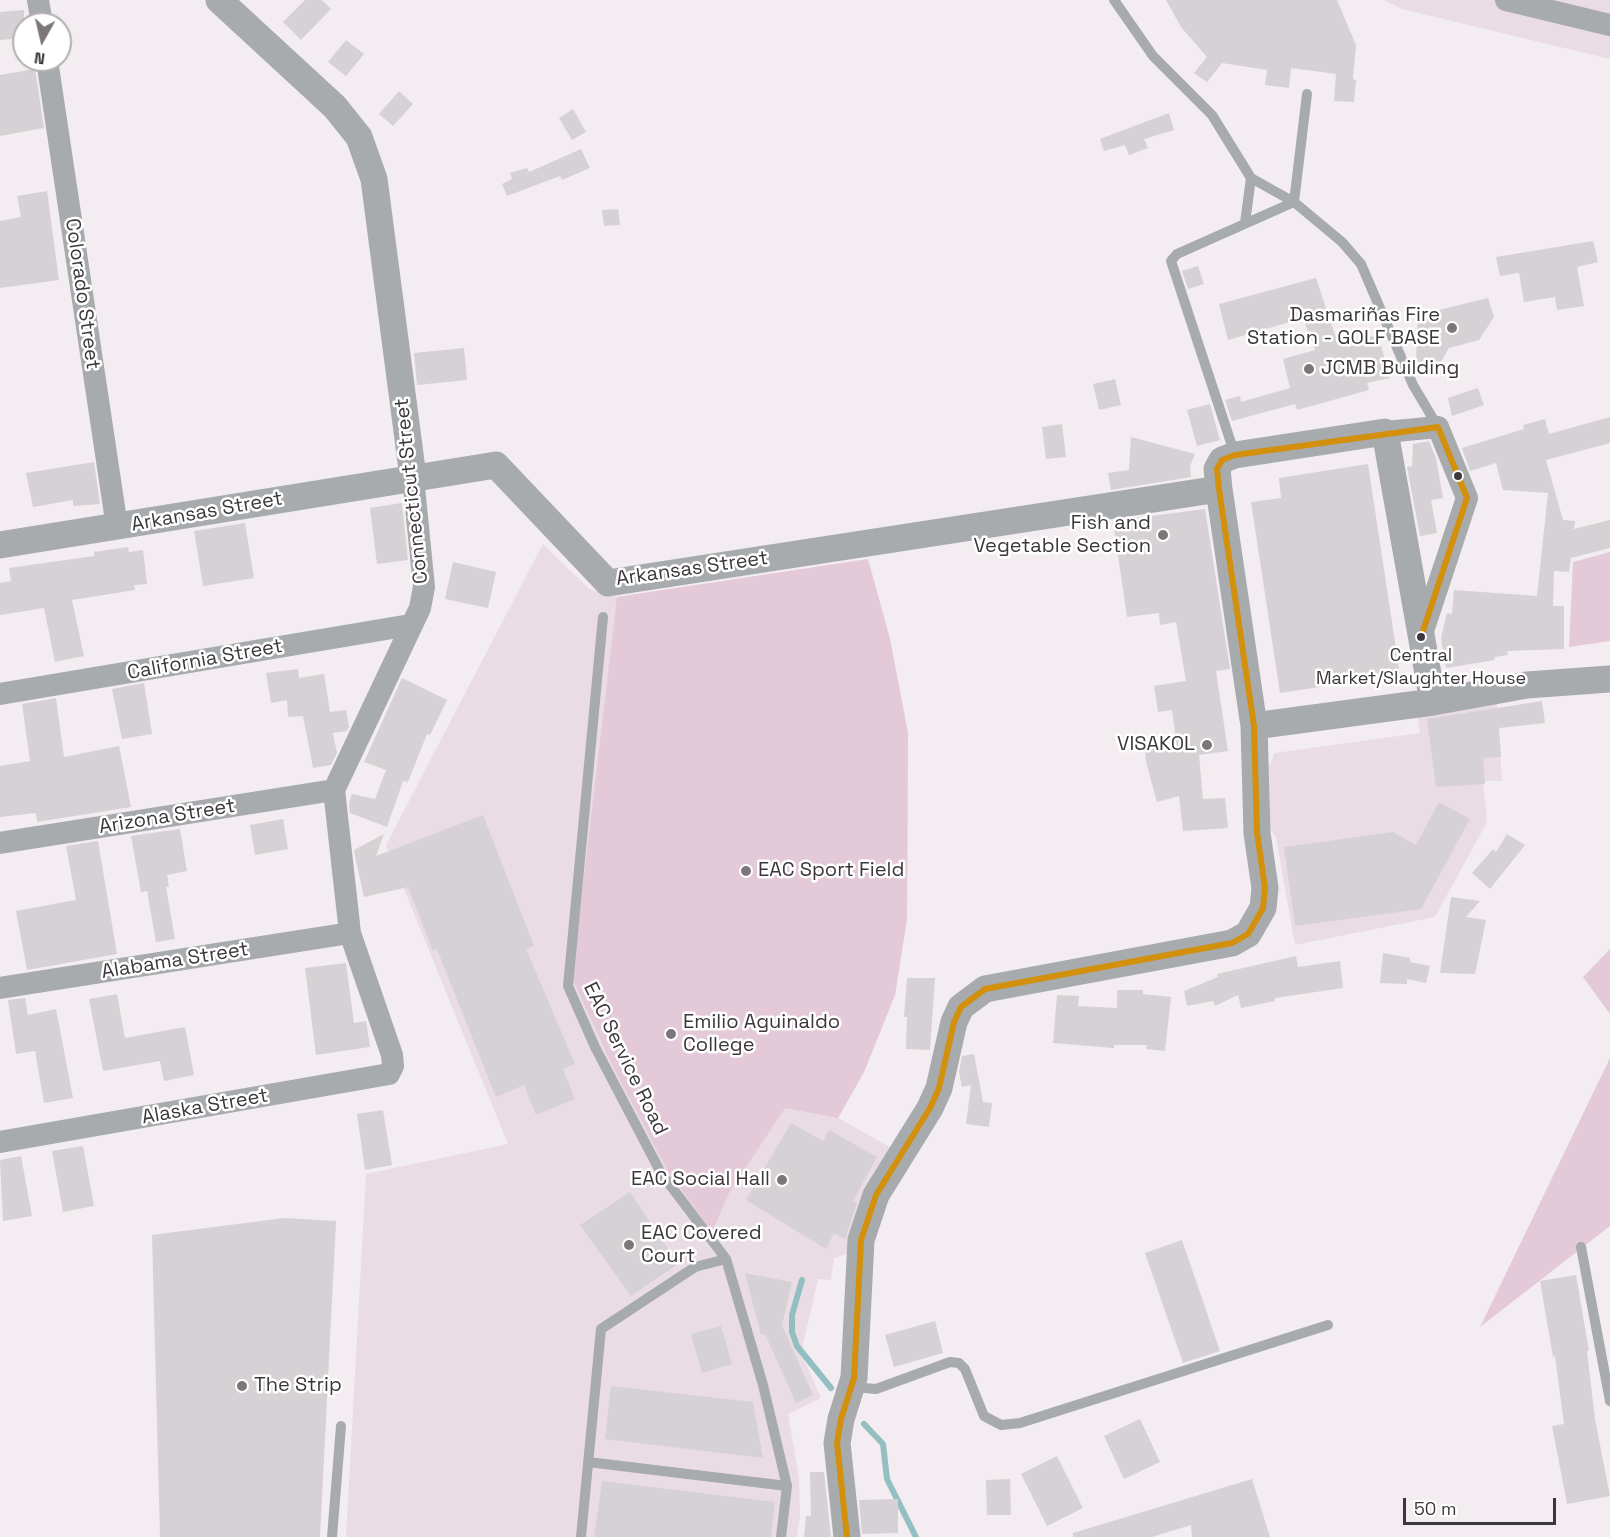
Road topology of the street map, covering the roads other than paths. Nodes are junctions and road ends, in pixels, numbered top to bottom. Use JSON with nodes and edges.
{"nodes":[{"id":1,"x":219,"y":0,"type":"edge"},
{"id":2,"x":1114,"y":0,"type":"edge"},
{"id":3,"x":1506,"y":0,"type":"edge"},
{"id":4,"x":1545,"y":5,"type":"edge"},
{"id":5,"x":1610,"y":25,"type":"edge"},
{"id":6,"x":49,"y":72,"type":"edge"},
{"id":7,"x":1307,"y":94,"type":"dead end"},
{"id":8,"x":1251,"y":178,"type":"junction"},
{"id":9,"x":1294,"y":202,"type":"junction"},
{"id":10,"x":1245,"y":223,"type":"junction"},
{"id":11,"x":1438,"y":427,"type":"junction"},
{"id":12,"x":1385,"y":432,"type":"junction"},
{"id":13,"x":1234,"y":455,"type":"junction"},
{"id":14,"x":413,"y":477,"type":"junction"},
{"id":15,"x":1219,"y":489,"type":"junction"},
{"id":16,"x":117,"y":527,"type":"junction"},
{"id":17,"x":0,"y":545,"type":"edge"},
{"id":18,"x":603,"y":616,"type":"dead end"},
{"id":19,"x":410,"y":625,"type":"junction"},
{"id":20,"x":1421,"y":637,"type":"junction"},
{"id":21,"x":1610,"y":662,"type":"edge"},
{"id":22,"x":1610,"y":679,"type":"edge"},
{"id":23,"x":1432,"y":693,"type":"junction"},
{"id":24,"x":0,"y":694,"type":"edge"},
{"id":25,"x":1254,"y":726,"type":"junction"},
{"id":26,"x":334,"y":790,"type":"junction"},
{"id":27,"x":0,"y":843,"type":"edge"},
{"id":28,"x":350,"y":933,"type":"junction"},
{"id":29,"x":0,"y":988,"type":"edge"},
{"id":30,"x":0,"y":1142,"type":"edge"},
{"id":31,"x":1581,"y":1247,"type":"dead end"},
{"id":32,"x":726,"y":1259,"type":"junction"},
{"id":33,"x":1328,"y":1325,"type":"dead end"},
{"id":34,"x":1609,"y":1385,"type":"edge"},
{"id":35,"x":848,"y":1400,"type":"junction"},
{"id":36,"x":1610,"y":1401,"type":"edge"},
{"id":37,"x":341,"y":1426,"type":"dead end"},
{"id":38,"x":588,"y":1462,"type":"junction"},
{"id":39,"x":787,"y":1486,"type":"junction"},
{"id":40,"x":332,"y":1537,"type":"edge"},
{"id":41,"x":581,"y":1537,"type":"edge"},
{"id":42,"x":781,"y":1537,"type":"edge"},
{"id":43,"x":848,"y":1537,"type":"edge"}],
"edges":[{"from":1,"to":14,"type":"street","name":"Connecticut Street"},
{"from":2,"to":8,"type":"lane"},
{"from":3,"to":4,"type":"street"},
{"from":4,"to":5,"type":"street"},
{"from":6,"to":16,"type":"street","name":"Colorado Street"},
{"from":7,"to":9,"type":"lane"},
{"from":8,"to":9,"type":"lane"},
{"from":8,"to":10,"type":"lane"},
{"from":9,"to":10,"type":"lane"},
{"from":9,"to":11,"type":"lane"},
{"from":10,"to":13,"type":"lane"},
{"from":11,"to":12,"type":"street"},
{"from":11,"to":20,"type":"street"},
{"from":12,"to":13,"type":"street"},
{"from":12,"to":20,"type":"street"},
{"from":13,"to":15,"type":"street"},
{"from":14,"to":15,"type":"street","name":"Arkansas Street"},
{"from":14,"to":16,"type":"street","name":"Arkansas Street"},
{"from":14,"to":19,"type":"street","name":"Connecticut Street"},
{"from":15,"to":25,"type":"street"},
{"from":16,"to":17,"type":"street","name":"Arkansas Street"},
{"from":18,"to":32,"type":"lane","name":"EAC Service Road"},
{"from":19,"to":24,"type":"street","name":"California Street"},
{"from":19,"to":26,"type":"street","name":"Connecticut Street"},
{"from":20,"to":23,"type":"street"},
{"from":21,"to":23,"type":"street"},
{"from":22,"to":23,"type":"street"},
{"from":23,"to":25,"type":"street"},
{"from":25,"to":35,"type":"street"},
{"from":26,"to":27,"type":"street","name":"Arizona Street"},
{"from":26,"to":28,"type":"street"},
{"from":28,"to":29,"type":"street","name":"Alabama Street"},
{"from":28,"to":30,"type":"street","name":"Alaska Street"},
{"from":31,"to":34,"type":"lane"},
{"from":32,"to":38,"type":"lane"},
{"from":32,"to":39,"type":"lane","name":"EAC Service Road"},
{"from":33,"to":35,"type":"lane"},
{"from":34,"to":36,"type":"lane"},
{"from":35,"to":43,"type":"street"},
{"from":37,"to":40,"type":"lane"},
{"from":38,"to":39,"type":"lane"},
{"from":38,"to":41,"type":"lane"},
{"from":39,"to":42,"type":"lane"}]}
